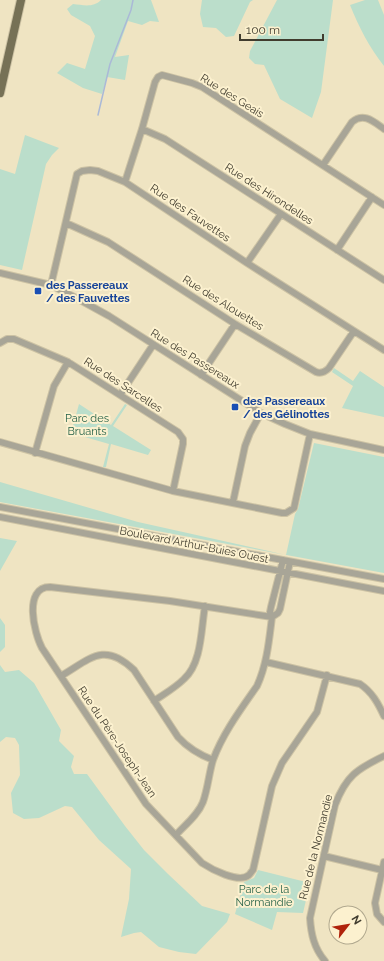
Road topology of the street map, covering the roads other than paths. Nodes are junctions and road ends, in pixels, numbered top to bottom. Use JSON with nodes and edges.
{"nodes":[{"id":1,"x":21,"y":0,"type":"edge"},
{"id":2,"x":1,"y":82,"type":"edge"},
{"id":3,"x":0,"y":93,"type":"edge"},
{"id":4,"x":142,"y":129,"type":"junction"},
{"id":5,"x":384,"y":129,"type":"edge"},
{"id":6,"x":324,"y":165,"type":"junction"},
{"id":7,"x":125,"y":182,"type":"junction"},
{"id":8,"x":372,"y":197,"type":"junction"},
{"id":9,"x":384,"y":205,"type":"edge"},
{"id":10,"x":281,"y":214,"type":"junction"},
{"id":11,"x":66,"y":223,"type":"junction"},
{"id":12,"x":337,"y":250,"type":"junction"},
{"id":13,"x":247,"y":263,"type":"junction"},
{"id":14,"x":0,"y":273,"type":"edge"},
{"id":15,"x":384,"y":280,"type":"edge"},
{"id":16,"x":51,"y":285,"type":"junction"},
{"id":17,"x":235,"y":324,"type":"junction"},
{"id":18,"x":354,"y":331,"type":"junction"},
{"id":19,"x":0,"y":343,"type":"edge"},
{"id":20,"x":153,"y":345,"type":"junction"},
{"id":21,"x":384,"y":350,"type":"edge"},
{"id":22,"x":68,"y":362,"type":"junction"},
{"id":23,"x":201,"y":375,"type":"junction"},
{"id":24,"x":120,"y":395,"type":"junction"},
{"id":25,"x":261,"y":413,"type":"junction"},
{"id":26,"x":310,"y":434,"type":"junction"},
{"id":27,"x":0,"y":442,"type":"edge"},
{"id":28,"x":384,"y":450,"type":"edge"},
{"id":29,"x":35,"y":452,"type":"junction"},
{"id":30,"x":173,"y":491,"type":"junction"},
{"id":31,"x":233,"y":502,"type":"junction"},
{"id":32,"x":0,"y":507,"type":"edge"},
{"id":33,"x":0,"y":517,"type":"edge"},
{"id":34,"x":283,"y":560,"type":"junction"},
{"id":35,"x":290,"y":562,"type":"junction"},
{"id":36,"x":280,"y":572,"type":"junction"},
{"id":37,"x":287,"y":573,"type":"junction"},
{"id":38,"x":384,"y":579,"type":"edge"},
{"id":39,"x":384,"y":591,"type":"edge"},
{"id":40,"x":205,"y":606,"type":"junction"},
{"id":41,"x":272,"y":617,"type":"junction"},
{"id":42,"x":266,"y":662,"type":"junction"},
{"id":43,"x":61,"y":676,"type":"junction"},
{"id":44,"x":327,"y":676,"type":"junction"},
{"id":45,"x":154,"y":701,"type":"junction"},
{"id":46,"x":384,"y":716,"type":"edge"},
{"id":47,"x":384,"y":756,"type":"edge"},
{"id":48,"x":213,"y":760,"type":"junction"},
{"id":49,"x":176,"y":835,"type":"junction"},
{"id":50,"x":324,"y":856,"type":"junction"},
{"id":51,"x":384,"y":862,"type":"edge"},
{"id":52,"x":382,"y":870,"type":"junction"},
{"id":53,"x":384,"y":922,"type":"edge"},
{"id":54,"x":325,"y":961,"type":"edge"}],
"edges":[{"from":1,"to":2,"type":"main road"},
{"from":2,"to":3,"type":"main road"},
{"from":4,"to":6,"type":"street","name":"Rue des Geais"},
{"from":4,"to":7,"type":"street","name":"Rue des Geais"},
{"from":4,"to":10,"type":"street","name":"Rue des Hirondelles"},
{"from":5,"to":6,"type":"street"},
{"from":6,"to":8,"type":"street","name":"Rue des Geais"},
{"from":7,"to":11,"type":"street","name":"Rue des Fauvettes"},
{"from":7,"to":13,"type":"street","name":"Rue des Fauvettes"},
{"from":8,"to":9,"type":"street","name":"Rue des Geais"},
{"from":8,"to":12,"type":"street"},
{"from":10,"to":12,"type":"street","name":"Rue des Hirondelles"},
{"from":10,"to":13,"type":"street"},
{"from":11,"to":16,"type":"street","name":"Rue des Fauvettes"},
{"from":11,"to":17,"type":"street","name":"Rue des Alouettes"},
{"from":12,"to":15,"type":"street","name":"Rue des Hirondelles"},
{"from":13,"to":18,"type":"street","name":"Rue des Fauvettes"},
{"from":14,"to":16,"type":"street","name":"Rue des Passereaux"},
{"from":16,"to":20,"type":"street","name":"Rue des Passereaux"},
{"from":17,"to":18,"type":"street","name":"Rue des Alouettes"},
{"from":17,"to":23,"type":"street"},
{"from":18,"to":21,"type":"street","name":"Rue des Fauvettes"},
{"from":19,"to":22,"type":"street","name":"Rue des Sarcelles"},
{"from":20,"to":23,"type":"street","name":"Rue des Passereaux"},
{"from":20,"to":24,"type":"street"},
{"from":22,"to":24,"type":"street","name":"Rue des Sarcelles"},
{"from":22,"to":29,"type":"street"},
{"from":23,"to":25,"type":"street","name":"Rue des Passereaux"},
{"from":24,"to":30,"type":"street","name":"Rue des Sarcelles"},
{"from":25,"to":26,"type":"street","name":"Rue des Passereaux"},
{"from":25,"to":31,"type":"street"},
{"from":26,"to":28,"type":"street","name":"Rue des Passereaux"},
{"from":26,"to":31,"type":"street"},
{"from":27,"to":29,"type":"street"},
{"from":29,"to":30,"type":"street"},
{"from":30,"to":31,"type":"street"},
{"from":32,"to":34,"type":"street","name":"Boulevard Arthur-Buies Ouest"},
{"from":33,"to":36,"type":"street","name":"Boulevard Arthur-Buies Ouest"},
{"from":34,"to":35,"type":"street","name":"Boulevard Arthur-Buies Ouest"},
{"from":34,"to":36,"type":"street"},
{"from":35,"to":37,"type":"street"},
{"from":35,"to":38,"type":"street","name":"Boulevard Arthur-Buies Ouest"},
{"from":36,"to":37,"type":"street","name":"Boulevard Arthur-Buies Ouest"},
{"from":36,"to":41,"type":"street"},
{"from":37,"to":39,"type":"street","name":"Boulevard Arthur-Buies Ouest"},
{"from":37,"to":41,"type":"street"},
{"from":40,"to":41,"type":"street","name":"Rue du Père-Joseph-Jean"},
{"from":40,"to":43,"type":"street","name":"Rue du Père-Joseph-Jean"},
{"from":40,"to":45,"type":"street"},
{"from":41,"to":42,"type":"street"},
{"from":42,"to":44,"type":"street"},
{"from":42,"to":48,"type":"street"},
{"from":43,"to":45,"type":"street"},
{"from":43,"to":49,"type":"street","name":"Rue du Père-Joseph-Jean"},
{"from":44,"to":46,"type":"street"},
{"from":44,"to":49,"type":"street","name":"Rue du Père-Joseph-Jean"},
{"from":45,"to":48,"type":"street"},
{"from":47,"to":50,"type":"street","name":"Rue de la Normandie"},
{"from":48,"to":49,"type":"street"},
{"from":50,"to":52,"type":"street"},
{"from":50,"to":54,"type":"street","name":"Rue de la Normandie"},
{"from":51,"to":52,"type":"street"},
{"from":52,"to":53,"type":"street"}]}
